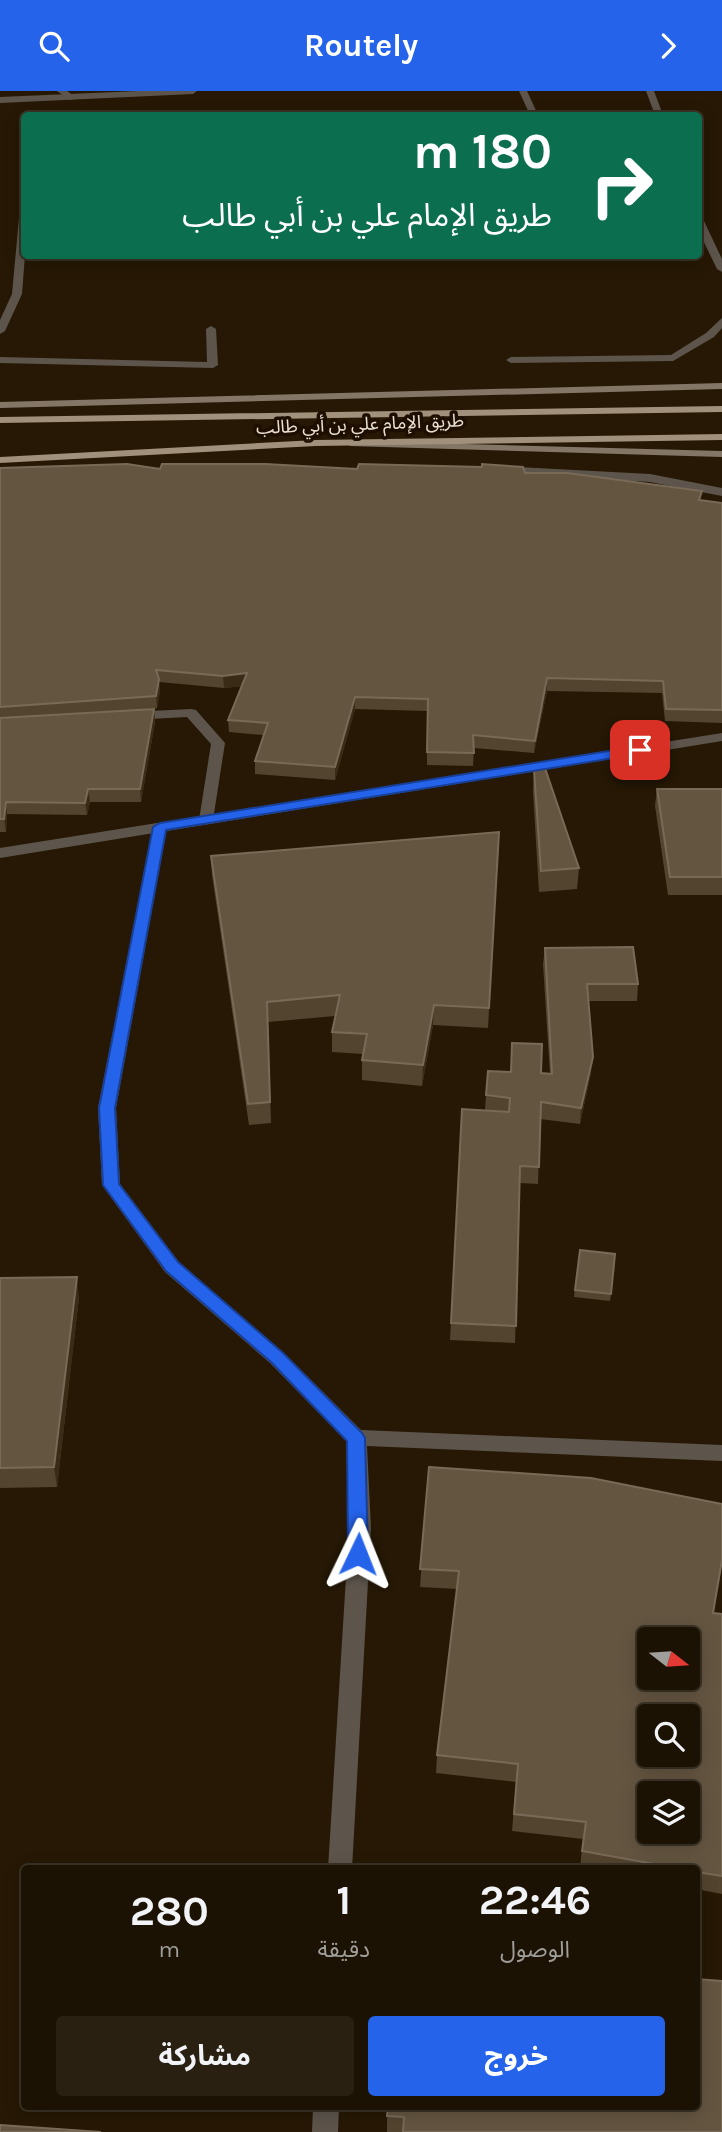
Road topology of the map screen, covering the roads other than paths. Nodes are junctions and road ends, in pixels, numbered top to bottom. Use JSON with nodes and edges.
{"nodes":[{"id":1,"x":61,"y":91,"type":"edge"},
{"id":2,"x":193,"y":91,"type":"edge"},
{"id":3,"x":523,"y":91,"type":"edge"},
{"id":4,"x":650,"y":91,"type":"edge"},
{"id":5,"x":73,"y":98,"type":"junction"},
{"id":6,"x":0,"y":100,"type":"edge"},
{"id":7,"x":533,"y":112,"type":"edge"},
{"id":8,"x":658,"y":112,"type":"edge"},
{"id":9,"x":702,"y":227,"type":"edge"},
{"id":10,"x":21,"y":251,"type":"edge"},
{"id":11,"x":722,"y":268,"type":"edge"},
{"id":12,"x":722,"y":321,"type":"edge"},
{"id":13,"x":211,"y":328,"type":"dead end"},
{"id":14,"x":0,"y":331,"type":"edge"},
{"id":15,"x":0,"y":360,"type":"edge"},
{"id":16,"x":511,"y":360,"type":"dead end"},
{"id":17,"x":722,"y":386,"type":"edge"},
{"id":18,"x":0,"y":405,"type":"edge"},
{"id":19,"x":722,"y":409,"type":"edge"},
{"id":20,"x":0,"y":420,"type":"edge"},
{"id":21,"x":722,"y":437,"type":"edge"},
{"id":22,"x":316,"y":443,"type":"junction"},
{"id":23,"x":722,"y":454,"type":"edge"},
{"id":24,"x":0,"y":460,"type":"edge"},
{"id":25,"x":488,"y":469,"type":"edge"},
{"id":26,"x":722,"y":492,"type":"edge"},
{"id":27,"x":109,"y":717,"type":"edge"},
{"id":28,"x":722,"y":737,"type":"edge"},
{"id":29,"x":206,"y":820,"type":"junction"},
{"id":30,"x":160,"y":827,"type":"junction"},
{"id":31,"x":0,"y":853,"type":"edge"},
{"id":32,"x":356,"y":1438,"type":"junction"},
{"id":33,"x":722,"y":1453,"type":"edge"},
{"id":34,"x":340,"y":1865,"type":"edge"},
{"id":35,"x":326,"y":2110,"type":"edge"},
{"id":36,"x":325,"y":2132,"type":"edge"}],
"edges":[{"from":1,"to":5,"type":"street"},
{"from":2,"to":5,"type":"street"},
{"from":3,"to":7,"type":"street"},
{"from":4,"to":8,"type":"street"},
{"from":5,"to":6,"type":"street"},
{"from":9,"to":11,"type":"street"},
{"from":10,"to":14,"type":"street"},
{"from":12,"to":16,"type":"street"},
{"from":13,"to":15,"type":"street"},
{"from":17,"to":18,"type":"main road"},
{"from":19,"to":20,"type":"main road","name":"طريق الإمام علي بن أبي طالب"},
{"from":21,"to":22,"type":"main road","name":"طريق الإمام علي بن أبي طالب"},
{"from":22,"to":23,"type":"main road"},
{"from":22,"to":24,"type":"main road","name":"طريق الإمام علي بن أبي طالب"},
{"from":25,"to":26,"type":"street"},
{"from":27,"to":29,"type":"street"},
{"from":28,"to":29,"type":"street"},
{"from":29,"to":30,"type":"street"},
{"from":30,"to":31,"type":"street"},
{"from":30,"to":32,"type":"street"},
{"from":32,"to":33,"type":"street"},
{"from":32,"to":34,"type":"street"},
{"from":35,"to":36,"type":"street"}]}
